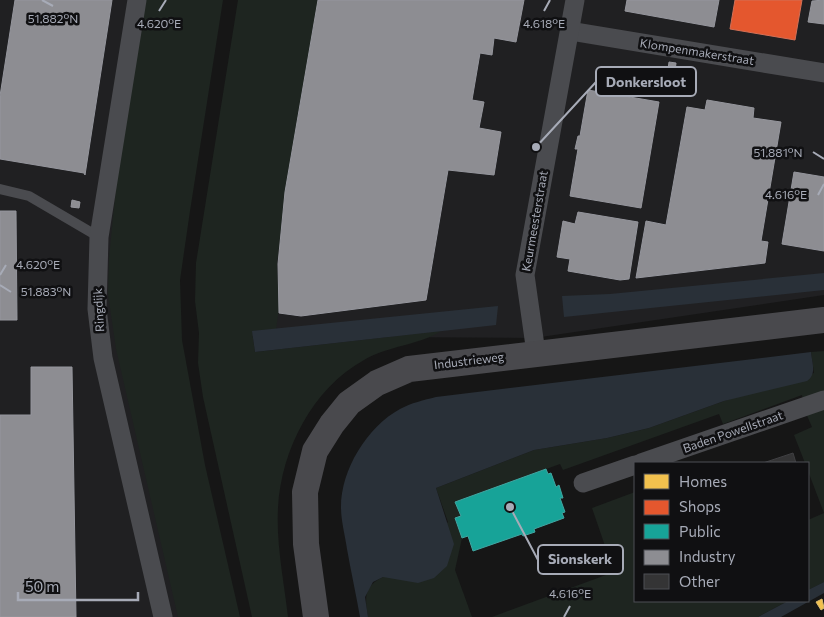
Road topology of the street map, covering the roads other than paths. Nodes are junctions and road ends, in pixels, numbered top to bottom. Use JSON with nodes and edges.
{"nodes":[{"id":1,"x":137,"y":0,"type":"edge"},
{"id":2,"x":575,"y":0,"type":"edge"},
{"id":3,"x":570,"y":31,"type":"junction"},
{"id":4,"x":824,"y":73,"type":"edge"},
{"id":5,"x":0,"y":189,"type":"edge"},
{"id":6,"x":99,"y":237,"type":"junction"},
{"id":7,"x":824,"y":320,"type":"edge"},
{"id":8,"x":536,"y":353,"type":"junction"},
{"id":9,"x":824,"y":400,"type":"edge"},
{"id":10,"x":644,"y":462,"type":"edge"},
{"id":11,"x":634,"y":465,"type":"edge"},
{"id":12,"x":583,"y":483,"type":"dead end"},
{"id":13,"x":163,"y":617,"type":"edge"},
{"id":14,"x":316,"y":617,"type":"edge"}],
"edges":[{"from":1,"to":6,"type":"street","name":"Ringdijk"},
{"from":2,"to":3,"type":"street","name":"Keurmeesterstraat"},
{"from":3,"to":4,"type":"street","name":"Klompenmakerstraat"},
{"from":3,"to":8,"type":"street","name":"Keurmeesterstraat"},
{"from":5,"to":6,"type":"lane"},
{"from":6,"to":13,"type":"street","name":"Ringdijk"},
{"from":7,"to":8,"type":"street","name":"Industrieweg"},
{"from":8,"to":14,"type":"street","name":"Industrieweg"},
{"from":9,"to":10,"type":"street","name":"Baden Powellstraat"},
{"from":11,"to":12,"type":"street"}]}
